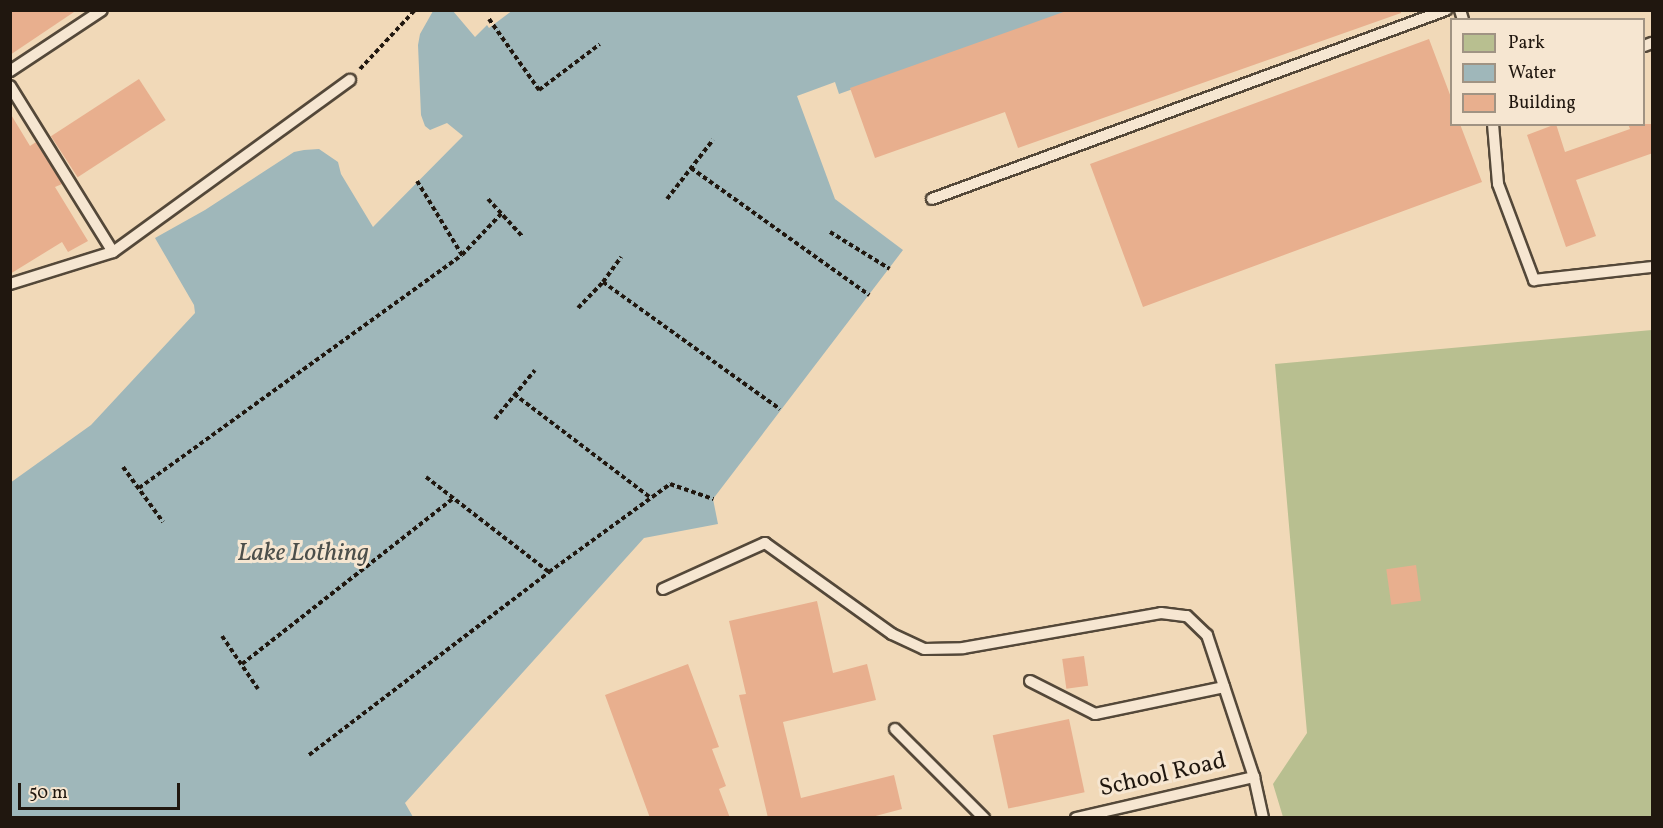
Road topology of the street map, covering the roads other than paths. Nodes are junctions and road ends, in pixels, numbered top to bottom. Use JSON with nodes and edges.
{"nodes":[{"id":1,"x":102,"y":10,"type":"edge"},
{"id":2,"x":1446,"y":10,"type":"edge"},
{"id":3,"x":10,"y":71,"type":"edge"},
{"id":4,"x":350,"y":80,"type":"road end"},
{"id":5,"x":10,"y":86,"type":"edge"},
{"id":6,"x":1493,"y":126,"type":"edge"},
{"id":7,"x":932,"y":199,"type":"dead end"},
{"id":8,"x":113,"y":252,"type":"junction"},
{"id":9,"x":1653,"y":267,"type":"edge"},
{"id":10,"x":10,"y":284,"type":"edge"},
{"id":11,"x":663,"y":589,"type":"dead end"},
{"id":12,"x":1030,"y":681,"type":"dead end"},
{"id":13,"x":1224,"y":687,"type":"junction"},
{"id":14,"x":895,"y":729,"type":"dead end"},
{"id":15,"x":1254,"y":777,"type":"junction"},
{"id":16,"x":984,"y":818,"type":"edge"},
{"id":17,"x":1076,"y":818,"type":"edge"},
{"id":18,"x":1263,"y":818,"type":"edge"}],
"edges":[{"from":1,"to":3,"type":"lane"},
{"from":2,"to":7,"type":"lane"},
{"from":4,"to":8,"type":"lane"},
{"from":5,"to":8,"type":"lane"},
{"from":6,"to":9,"type":"lane"},
{"from":8,"to":10,"type":"lane"},
{"from":11,"to":13,"type":"lane"},
{"from":12,"to":13,"type":"lane"},
{"from":13,"to":15,"type":"lane"},
{"from":14,"to":16,"type":"lane"},
{"from":15,"to":17,"type":"lane","name":"School Road"},
{"from":15,"to":18,"type":"lane","name":"School Road"}]}
